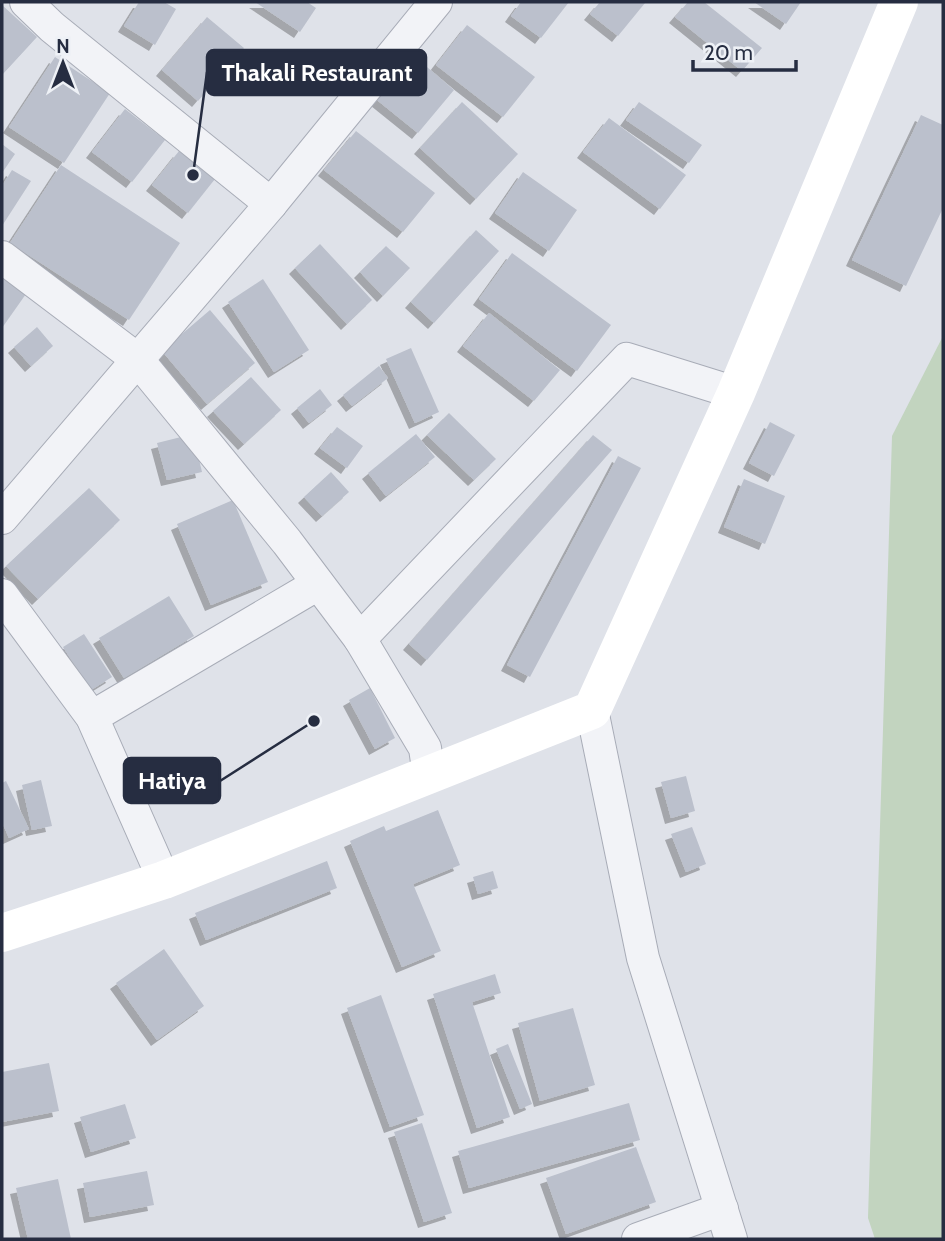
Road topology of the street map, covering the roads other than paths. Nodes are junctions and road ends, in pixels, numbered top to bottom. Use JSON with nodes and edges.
{"nodes":[{"id":1,"x":26,"y":2,"type":"edge"},
{"id":2,"x":436,"y":2,"type":"edge"},
{"id":3,"x":899,"y":2,"type":"edge"},
{"id":4,"x":271,"y":204,"type":"junction"},
{"id":5,"x":2,"y":257,"type":"edge"},
{"id":6,"x":137,"y":359,"type":"junction"},
{"id":7,"x":736,"y":393,"type":"junction"},
{"id":8,"x":2,"y":518,"type":"edge"},
{"id":9,"x":318,"y":584,"type":"junction"},
{"id":10,"x":2,"y":595,"type":"edge"},
{"id":11,"x":360,"y":639,"type":"junction"},
{"id":12,"x":592,"y":710,"type":"junction"},
{"id":13,"x":92,"y":717,"type":"junction"},
{"id":14,"x":429,"y":776,"type":"junction"},
{"id":15,"x":164,"y":880,"type":"junction"},
{"id":16,"x":2,"y":933,"type":"edge"},
{"id":17,"x":722,"y":1209,"type":"junction"},
{"id":18,"x":638,"y":1239,"type":"edge"},
{"id":19,"x":731,"y":1239,"type":"edge"}],
"edges":[{"from":1,"to":4,"type":"street"},
{"from":2,"to":4,"type":"street"},
{"from":3,"to":7,"type":"street"},
{"from":4,"to":6,"type":"street"},
{"from":5,"to":6,"type":"street"},
{"from":6,"to":8,"type":"street"},
{"from":6,"to":9,"type":"street"},
{"from":7,"to":11,"type":"street"},
{"from":7,"to":12,"type":"street"},
{"from":9,"to":11,"type":"street"},
{"from":9,"to":13,"type":"street"},
{"from":10,"to":13,"type":"street"},
{"from":11,"to":14,"type":"street"},
{"from":12,"to":14,"type":"street"},
{"from":12,"to":17,"type":"street"},
{"from":13,"to":15,"type":"street"},
{"from":14,"to":15,"type":"street"},
{"from":15,"to":16,"type":"street"},
{"from":17,"to":18,"type":"street"},
{"from":17,"to":19,"type":"street"}]}
